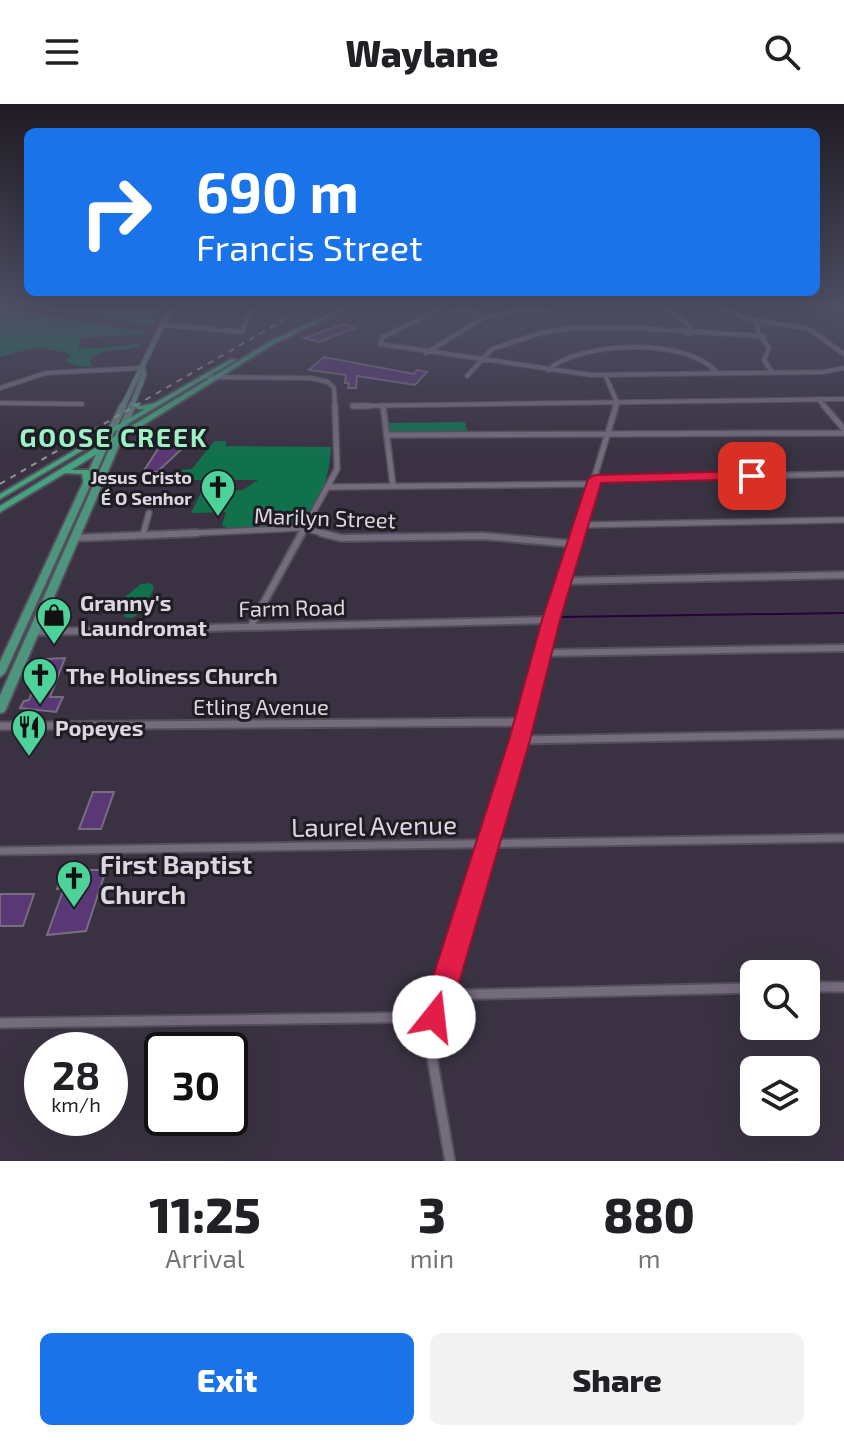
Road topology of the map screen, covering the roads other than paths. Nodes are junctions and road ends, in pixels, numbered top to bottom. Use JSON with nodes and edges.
{"nodes":[{"id":1,"x":148,"y":356,"type":"edge"},
{"id":2,"x":240,"y":356,"type":"edge"},
{"id":3,"x":252,"y":356,"type":"edge"},
{"id":4,"x":449,"y":356,"type":"edge"},
{"id":5,"x":486,"y":356,"type":"edge"},
{"id":6,"x":564,"y":356,"type":"edge"},
{"id":7,"x":694,"y":356,"type":"edge"},
{"id":8,"x":766,"y":356,"type":"edge"},
{"id":9,"x":481,"y":361,"type":"junction"},
{"id":10,"x":143,"y":368,"type":"junction"},
{"id":11,"x":844,"y":368,"type":"edge"},
{"id":12,"x":548,"y":370,"type":"junction"},
{"id":13,"x":773,"y":372,"type":"junction"},
{"id":14,"x":717,"y":373,"type":"junction"},
{"id":15,"x":223,"y":374,"type":"junction"},
{"id":16,"x":605,"y":375,"type":"junction"},
{"id":17,"x":467,"y":376,"type":"dead end"},
{"id":18,"x":206,"y":377,"type":"junction"},
{"id":19,"x":216,"y":379,"type":"junction"},
{"id":20,"x":234,"y":379,"type":"junction"},
{"id":21,"x":0,"y":388,"type":"edge"},
{"id":22,"x":171,"y":399,"type":"junction"},
{"id":23,"x":818,"y":399,"type":"junction"},
{"id":24,"x":844,"y":399,"type":"edge"},
{"id":25,"x":617,"y":402,"type":"junction"},
{"id":26,"x":0,"y":403,"type":"edge"},
{"id":27,"x":82,"y":404,"type":"dead end"},
{"id":28,"x":133,"y":404,"type":"junction"},
{"id":29,"x":353,"y":406,"type":"dead end"},
{"id":30,"x":383,"y":406,"type":"junction"},
{"id":31,"x":123,"y":427,"type":"junction"},
{"id":32,"x":844,"y":431,"type":"edge"},
{"id":33,"x":109,"y":435,"type":"junction"},
{"id":34,"x":387,"y":435,"type":"junction"},
{"id":35,"x":606,"y":435,"type":"junction"},
{"id":36,"x":119,"y":438,"type":"junction"},
{"id":37,"x":104,"y":447,"type":"junction"},
{"id":38,"x":844,"y":474,"type":"edge"},
{"id":39,"x":48,"y":481,"type":"junction"},
{"id":40,"x":594,"y":481,"type":"junction"},
{"id":41,"x":87,"y":484,"type":"junction"},
{"id":42,"x":393,"y":486,"type":"junction"},
{"id":43,"x":329,"y":487,"type":"junction"},
{"id":44,"x":0,"y":497,"type":"edge"},
{"id":45,"x":0,"y":510,"type":"edge"},
{"id":46,"x":149,"y":513,"type":"dead end"},
{"id":47,"x":844,"y":520,"type":"edge"},
{"id":48,"x":580,"y":525,"type":"junction"},
{"id":49,"x":304,"y":528,"type":"junction"},
{"id":50,"x":143,"y":534,"type":"junction"},
{"id":51,"x":75,"y":538,"type":"junction"},
{"id":52,"x":575,"y":544,"type":"junction"},
{"id":53,"x":844,"y":575,"type":"edge"},
{"id":54,"x":563,"y":581,"type":"junction"},
{"id":55,"x":28,"y":610,"type":"junction"},
{"id":56,"x":551,"y":620,"type":"junction"},
{"id":57,"x":251,"y":626,"type":"junction"},
{"id":58,"x":34,"y":632,"type":"junction"},
{"id":59,"x":844,"y":648,"type":"edge"},
{"id":60,"x":544,"y":653,"type":"junction"},
{"id":61,"x":0,"y":673,"type":"edge"},
{"id":62,"x":0,"y":709,"type":"edge"},
{"id":63,"x":523,"y":722,"type":"junction"},
{"id":64,"x":0,"y":726,"type":"edge"},
{"id":65,"x":844,"y":734,"type":"edge"},
{"id":66,"x":520,"y":740,"type":"junction"},
{"id":67,"x":844,"y":838,"type":"edge"},
{"id":68,"x":486,"y":844,"type":"junction"},
{"id":69,"x":0,"y":851,"type":"edge"},
{"id":70,"x":820,"y":987,"type":"edge"},
{"id":71,"x":844,"y":987,"type":"edge"},
{"id":72,"x":740,"y":988,"type":"edge"},
{"id":73,"x":441,"y":995,"type":"junction"},
{"id":74,"x":434,"y":1017,"type":"junction"},
{"id":75,"x":0,"y":1023,"type":"edge"},
{"id":76,"x":450,"y":1161,"type":"edge"}],
"edges":[{"from":1,"to":10,"type":"main road"},
{"from":2,"to":18,"type":"highway"},
{"from":3,"to":15,"type":"highway"},
{"from":4,"to":9,"type":"street"},
{"from":5,"to":9,"type":"street"},
{"from":6,"to":12,"type":"street"},
{"from":7,"to":14,"type":"street"},
{"from":8,"to":13,"type":"street"},
{"from":9,"to":12,"type":"street"},
{"from":9,"to":17,"type":"street"},
{"from":10,"to":21,"type":"street"},
{"from":10,"to":28,"type":"main road"},
{"from":10,"to":33,"type":"main road"},
{"from":11,"to":13,"type":"street"},
{"from":12,"to":16,"type":"street"},
{"from":13,"to":14,"type":"street"},
{"from":14,"to":16,"type":"street"},
{"from":15,"to":19,"type":"highway"},
{"from":15,"to":20,"type":"street"},
{"from":16,"to":25,"type":"street"},
{"from":18,"to":19,"type":"street"},
{"from":18,"to":22,"type":"highway"},
{"from":19,"to":20,"type":"street"},
{"from":19,"to":36,"type":"highway"},
{"from":20,"to":43,"type":"street"},
{"from":22,"to":28,"type":"highway"},
{"from":22,"to":31,"type":"highway"},
{"from":23,"to":24,"type":"street"},
{"from":23,"to":25,"type":"street"},
{"from":23,"to":32,"type":"street"},
{"from":25,"to":30,"type":"street"},
{"from":25,"to":35,"type":"street"},
{"from":26,"to":27,"type":"street"},
{"from":28,"to":31,"type":"main road"},
{"from":29,"to":30,"type":"street"},
{"from":30,"to":34,"type":"street"},
{"from":31,"to":33,"type":"highway"},
{"from":31,"to":36,"type":"main road"},
{"from":32,"to":35,"type":"street"},
{"from":33,"to":37,"type":"main road"},
{"from":33,"to":44,"type":"highway"},
{"from":34,"to":35,"type":"street"},
{"from":34,"to":42,"type":"street"},
{"from":35,"to":40,"type":"street"},
{"from":36,"to":37,"type":"highway"},
{"from":36,"to":51,"type":"main road"},
{"from":37,"to":39,"type":"highway"},
{"from":37,"to":41,"type":"main road"},
{"from":38,"to":40,"type":"street"},
{"from":39,"to":41,"type":"highway"},
{"from":39,"to":45,"type":"highway"},
{"from":40,"to":42,"type":"street"},
{"from":40,"to":48,"type":"street"},
{"from":41,"to":55,"type":"main road"},
{"from":42,"to":43,"type":"street"},
{"from":43,"to":49,"type":"street"},
{"from":46,"to":50,"type":"street"},
{"from":47,"to":48,"type":"street"},
{"from":48,"to":52,"type":"street"},
{"from":49,"to":50,"type":"street","name":"Marilyn Street"},
{"from":49,"to":52,"type":"street","name":"Marilyn Street"},
{"from":49,"to":57,"type":"street"},
{"from":50,"to":51,"type":"street","name":"Marilyn Street"},
{"from":51,"to":58,"type":"main road"},
{"from":52,"to":54,"type":"street"},
{"from":53,"to":54,"type":"street"},
{"from":54,"to":56,"type":"street"},
{"from":55,"to":58,"type":"main road"},
{"from":55,"to":61,"type":"main road"},
{"from":56,"to":57,"type":"street","name":"Farm Road"},
{"from":56,"to":60,"type":"street"},
{"from":57,"to":58,"type":"street","name":"Farm Road"},
{"from":58,"to":62,"type":"main road"},
{"from":59,"to":60,"type":"street"},
{"from":60,"to":63,"type":"street"},
{"from":63,"to":64,"type":"street","name":"Etling Avenue"},
{"from":63,"to":66,"type":"street"},
{"from":65,"to":66,"type":"street"},
{"from":66,"to":68,"type":"street"},
{"from":67,"to":68,"type":"street","name":"Laurel Avenue"},
{"from":68,"to":69,"type":"street","name":"Laurel Avenue"},
{"from":68,"to":73,"type":"street"},
{"from":70,"to":71,"type":"street"},
{"from":72,"to":73,"type":"street"},
{"from":73,"to":74,"type":"street"},
{"from":74,"to":75,"type":"street"},
{"from":74,"to":76,"type":"street"}]}
